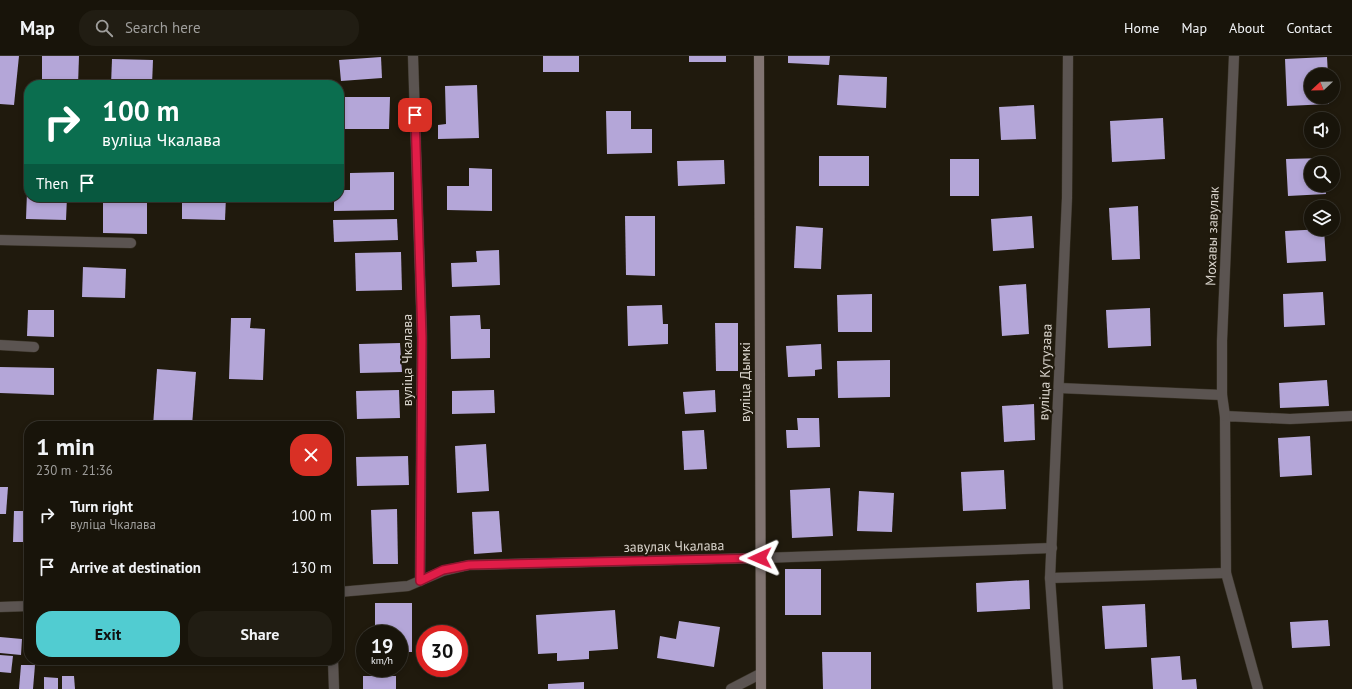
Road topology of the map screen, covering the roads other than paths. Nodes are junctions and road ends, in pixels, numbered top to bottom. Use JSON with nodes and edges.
{"nodes":[{"id":1,"x":413,"y":56,"type":"edge"},
{"id":2,"x":759,"y":56,"type":"edge"},
{"id":3,"x":1068,"y":56,"type":"edge"},
{"id":4,"x":1234,"y":56,"type":"edge"},
{"id":5,"x":0,"y":240,"type":"edge"},
{"id":6,"x":131,"y":243,"type":"dead end"},
{"id":7,"x":0,"y":345,"type":"edge"},
{"id":8,"x":34,"y":347,"type":"dead end"},
{"id":9,"x":1059,"y":388,"type":"junction"},
{"id":10,"x":1222,"y":395,"type":"junction"},
{"id":11,"x":1225,"y":416,"type":"junction"},
{"id":12,"x":1352,"y":416,"type":"edge"},
{"id":13,"x":1052,"y":548,"type":"junction"},
{"id":14,"x":760,"y":558,"type":"junction"},
{"id":15,"x":1226,"y":573,"type":"junction"},
{"id":16,"x":1050,"y":578,"type":"junction"},
{"id":17,"x":420,"y":581,"type":"junction"},
{"id":18,"x":344,"y":592,"type":"edge"},
{"id":19,"x":24,"y":606,"type":"edge"},
{"id":20,"x":0,"y":607,"type":"edge"},
{"id":21,"x":333,"y":665,"type":"edge"},
{"id":22,"x":760,"y":674,"type":"junction"},
{"id":23,"x":334,"y":689,"type":"edge"},
{"id":24,"x":730,"y":689,"type":"edge"},
{"id":25,"x":761,"y":689,"type":"edge"},
{"id":26,"x":1058,"y":689,"type":"edge"},
{"id":27,"x":1258,"y":689,"type":"edge"}],
"edges":[{"from":1,"to":17,"type":"street","name":"вуліца Чкалава"},
{"from":2,"to":14,"type":"main road","name":"вуліца Дымкі"},
{"from":3,"to":9,"type":"street","name":"вуліца Кутузава"},
{"from":4,"to":10,"type":"street","name":"Мохавы завулак"},
{"from":5,"to":6,"type":"street"},
{"from":7,"to":8,"type":"street"},
{"from":9,"to":10,"type":"street"},
{"from":9,"to":13,"type":"street","name":"вуліца Кутузава"},
{"from":10,"to":11,"type":"street","name":"Мохавы завулак"},
{"from":11,"to":12,"type":"street"},
{"from":11,"to":15,"type":"street","name":"Мохавы завулак"},
{"from":13,"to":14,"type":"street","name":"завулак Чкалава"},
{"from":13,"to":16,"type":"street","name":"вуліца Кутузава"},
{"from":14,"to":17,"type":"street","name":"завулак Чкалава"},
{"from":14,"to":22,"type":"main road","name":"вуліца Дымкі"},
{"from":15,"to":16,"type":"street"},
{"from":15,"to":27,"type":"street","name":"Мохавы завулак"},
{"from":16,"to":26,"type":"street","name":"вуліца Кутузава"},
{"from":17,"to":18,"type":"street"},
{"from":19,"to":20,"type":"street"},
{"from":21,"to":23,"type":"street"},
{"from":22,"to":24,"type":"street"},
{"from":22,"to":25,"type":"main road","name":"вуліца Дымкі"}]}
